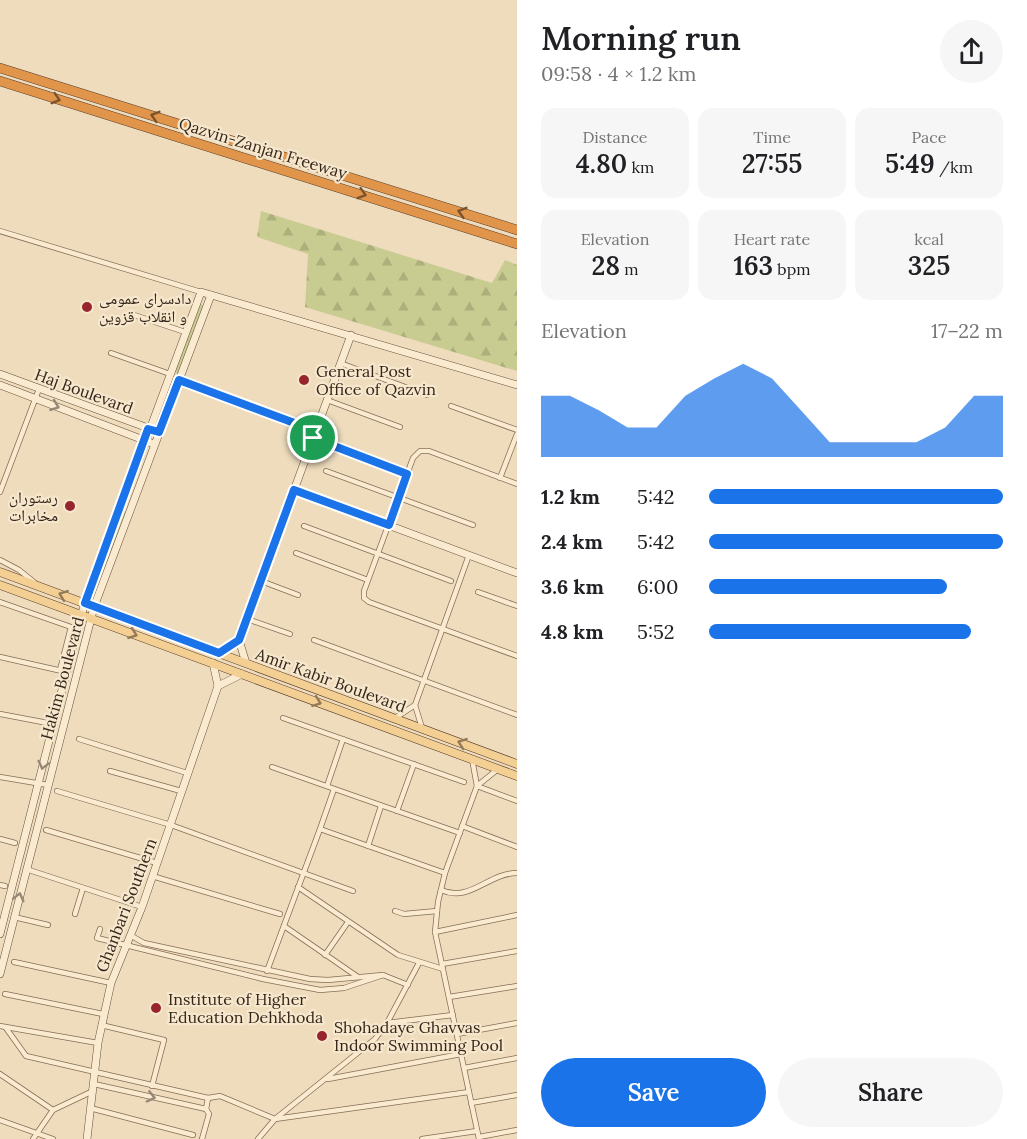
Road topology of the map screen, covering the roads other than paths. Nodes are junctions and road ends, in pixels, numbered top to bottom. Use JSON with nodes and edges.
{"nodes":[{"id":1,"x":0,"y":68,"type":"edge"},
{"id":2,"x":0,"y":81,"type":"edge"},
{"id":3,"x":517,"y":230,"type":"edge"},
{"id":4,"x":0,"y":231,"type":"edge"},
{"id":5,"x":517,"y":244,"type":"edge"},
{"id":6,"x":201,"y":292,"type":"junction"},
{"id":7,"x":211,"y":295,"type":"junction"},
{"id":8,"x":134,"y":315,"type":"dead end"},
{"id":9,"x":185,"y":333,"type":"junction"},
{"id":10,"x":351,"y":335,"type":"junction"},
{"id":11,"x":111,"y":353,"type":"dead end"},
{"id":12,"x":340,"y":363,"type":"junction"},
{"id":13,"x":0,"y":374,"type":"edge"},
{"id":14,"x":169,"y":375,"type":"junction"},
{"id":15,"x":179,"y":380,"type":"junction"},
{"id":16,"x":0,"y":385,"type":"edge"},
{"id":17,"x":517,"y":385,"type":"edge"},
{"id":18,"x":39,"y":389,"type":"junction"},
{"id":19,"x":427,"y":395,"type":"dead end"},
{"id":20,"x":36,"y":399,"type":"junction"},
{"id":21,"x":327,"y":400,"type":"junction"},
{"id":22,"x":452,"y":406,"type":"dead end"},
{"id":23,"x":400,"y":427,"type":"dead end"},
{"id":24,"x":148,"y":429,"type":"junction"},
{"id":25,"x":159,"y":432,"type":"junction"},
{"id":26,"x":517,"y":432,"type":"edge"},
{"id":27,"x":314,"y":434,"type":"junction"},
{"id":28,"x":144,"y":440,"type":"junction"},
{"id":29,"x":516,"y":441,"type":"edge"},
{"id":30,"x":154,"y":444,"type":"junction"},
{"id":31,"x":326,"y":471,"type":"dead end"},
{"id":32,"x":407,"y":474,"type":"junction"},
{"id":33,"x":500,"y":478,"type":"junction"},
{"id":34,"x":517,"y":484,"type":"edge"},
{"id":35,"x":294,"y":490,"type":"junction"},
{"id":36,"x":0,"y":492,"type":"edge"},
{"id":37,"x":123,"y":497,"type":"junction"},
{"id":38,"x":399,"y":497,"type":"junction"},
{"id":39,"x":132,"y":501,"type":"junction"},
{"id":40,"x":389,"y":525,"type":"junction"},
{"id":41,"x":473,"y":525,"type":"dead end"},
{"id":42,"x":304,"y":526,"type":"dead end"},
{"id":43,"x":296,"y":552,"type":"dead end"},
{"id":44,"x":378,"y":554,"type":"junction"},
{"id":45,"x":468,"y":555,"type":"junction"},
{"id":46,"x":0,"y":560,"type":"edge"},
{"id":47,"x":0,"y":572,"type":"edge"},
{"id":48,"x":517,"y":573,"type":"edge"},
{"id":49,"x":368,"y":580,"type":"junction"},
{"id":50,"x":261,"y":581,"type":"junction"},
{"id":51,"x":451,"y":581,"type":"dead end"},
{"id":52,"x":0,"y":585,"type":"edge"},
{"id":53,"x":38,"y":586,"type":"junction"},
{"id":54,"x":478,"y":592,"type":"dead end"},
{"id":55,"x":298,"y":595,"type":"dead end"},
{"id":56,"x":0,"y":602,"type":"edge"},
{"id":57,"x":85,"y":603,"type":"junction"},
{"id":58,"x":517,"y":606,"type":"edge"},
{"id":59,"x":94,"y":607,"type":"junction"},
{"id":60,"x":81,"y":615,"type":"junction"},
{"id":61,"x":92,"y":619,"type":"junction"},
{"id":62,"x":247,"y":619,"type":"junction"},
{"id":63,"x":442,"y":629,"type":"junction"},
{"id":64,"x":290,"y":634,"type":"dead end"},
{"id":65,"x":239,"y":640,"type":"junction"},
{"id":66,"x":314,"y":640,"type":"dead end"},
{"id":67,"x":219,"y":653,"type":"junction"},
{"id":68,"x":517,"y":656,"type":"edge"},
{"id":69,"x":0,"y":657,"type":"edge"},
{"id":70,"x":213,"y":663,"type":"junction"},
{"id":71,"x":246,"y":663,"type":"junction"},
{"id":72,"x":64,"y":671,"type":"junction"},
{"id":73,"x":242,"y":674,"type":"junction"},
{"id":74,"x":424,"y":680,"type":"junction"},
{"id":75,"x":218,"y":686,"type":"junction"},
{"id":76,"x":415,"y":705,"type":"junction"},
{"id":77,"x":0,"y":714,"type":"edge"},
{"id":78,"x":517,"y":715,"type":"edge"},
{"id":79,"x":283,"y":718,"type":"dead end"},
{"id":80,"x":395,"y":719,"type":"junction"},
{"id":81,"x":53,"y":724,"type":"junction"},
{"id":82,"x":422,"y":728,"type":"junction"},
{"id":83,"x":79,"y":739,"type":"dead end"},
{"id":84,"x":344,"y":739,"type":"junction"},
{"id":85,"x":472,"y":759,"type":"junction"},
{"id":86,"x":414,"y":764,"type":"junction"},
{"id":87,"x":517,"y":764,"type":"edge"},
{"id":88,"x":272,"y":767,"type":"dead end"},
{"id":89,"x":499,"y":769,"type":"junction"},
{"id":90,"x":110,"y":771,"type":"dead end"},
{"id":91,"x":187,"y":773,"type":"junction"},
{"id":92,"x":517,"y":776,"type":"edge"},
{"id":93,"x":0,"y":777,"type":"edge"},
{"id":94,"x":464,"y":782,"type":"dead end"},
{"id":95,"x":39,"y":783,"type":"junction"},
{"id":96,"x":48,"y":784,"type":"junction"},
{"id":97,"x":327,"y":786,"type":"junction"},
{"id":98,"x":477,"y":786,"type":"junction"},
{"id":99,"x":334,"y":789,"type":"junction"},
{"id":100,"x":57,"y":791,"type":"dead end"},
{"id":101,"x":181,"y":791,"type":"junction"},
{"id":102,"x":517,"y":801,"type":"edge"},
{"id":103,"x":381,"y":806,"type":"junction"},
{"id":104,"x":397,"y":811,"type":"junction"},
{"id":105,"x":171,"y":825,"type":"junction"},
{"id":106,"x":462,"y":826,"type":"junction"},
{"id":107,"x":320,"y":829,"type":"junction"},
{"id":108,"x":46,"y":830,"type":"dead end"},
{"id":109,"x":460,"y":833,"type":"junction"},
{"id":110,"x":0,"y":839,"type":"edge"},
{"id":111,"x":15,"y":843,"type":"dead end"},
{"id":112,"x":368,"y":846,"type":"junction"},
{"id":113,"x":517,"y":847,"type":"edge"},
{"id":114,"x":157,"y":863,"type":"junction"},
{"id":115,"x":26,"y":869,"type":"junction"},
{"id":116,"x":303,"y":873,"type":"junction"},
{"id":117,"x":445,"y":873,"type":"junction"},
{"id":118,"x":517,"y":873,"type":"edge"},
{"id":119,"x":152,"y":876,"type":"junction"},
{"id":120,"x":298,"y":887,"type":"junction"},
{"id":121,"x":83,"y":888,"type":"junction"},
{"id":122,"x":441,"y":890,"type":"junction"},
{"id":123,"x":353,"y":891,"type":"dead end"},
{"id":124,"x":142,"y":907,"type":"junction"},
{"id":125,"x":395,"y":911,"type":"dead end"},
{"id":126,"x":437,"y":911,"type":"junction"},
{"id":127,"x":75,"y":914,"type":"dead end"},
{"id":128,"x":280,"y":914,"type":"dead end"},
{"id":129,"x":517,"y":915,"type":"edge"},
{"id":130,"x":14,"y":916,"type":"junction"},
{"id":131,"x":348,"y":922,"type":"junction"},
{"id":132,"x":48,"y":925,"type":"dead end"},
{"id":133,"x":284,"y":926,"type":"junction"},
{"id":134,"x":100,"y":929,"type":"dead end"},
{"id":135,"x":435,"y":932,"type":"junction"},
{"id":136,"x":0,"y":934,"type":"edge"},
{"id":137,"x":130,"y":935,"type":"junction"},
{"id":138,"x":126,"y":945,"type":"junction"},
{"id":139,"x":517,"y":951,"type":"edge"},
{"id":140,"x":325,"y":955,"type":"junction"},
{"id":141,"x":14,"y":962,"type":"dead end"},
{"id":142,"x":419,"y":963,"type":"junction"},
{"id":143,"x":442,"y":966,"type":"junction"},
{"id":144,"x":267,"y":971,"type":"junction"},
{"id":145,"x":0,"y":974,"type":"edge"},
{"id":146,"x":383,"y":975,"type":"junction"},
{"id":147,"x":358,"y":977,"type":"junction"},
{"id":148,"x":111,"y":983,"type":"junction"},
{"id":149,"x":408,"y":985,"type":"junction"},
{"id":150,"x":517,"y":987,"type":"edge"},
{"id":151,"x":5,"y":994,"type":"dead end"},
{"id":152,"x":449,"y":997,"type":"junction"},
{"id":153,"x":103,"y":1014,"type":"junction"},
{"id":154,"x":453,"y":1015,"type":"junction"},
{"id":155,"x":387,"y":1023,"type":"junction"},
{"id":156,"x":517,"y":1023,"type":"edge"},
{"id":157,"x":101,"y":1025,"type":"junction"},
{"id":158,"x":3,"y":1027,"type":"edge"},
{"id":159,"x":457,"y":1034,"type":"junction"},
{"id":160,"x":99,"y":1043,"type":"junction"},
{"id":161,"x":461,"y":1054,"type":"junction"},
{"id":162,"x":517,"y":1058,"type":"edge"},
{"id":163,"x":464,"y":1068,"type":"junction"},
{"id":164,"x":95,"y":1073,"type":"junction"},
{"id":165,"x":0,"y":1074,"type":"edge"},
{"id":166,"x":326,"y":1080,"type":"junction"},
{"id":167,"x":152,"y":1086,"type":"junction"},
{"id":168,"x":93,"y":1087,"type":"junction"},
{"id":169,"x":469,"y":1092,"type":"junction"},
{"id":170,"x":517,"y":1095,"type":"edge"},
{"id":171,"x":208,"y":1098,"type":"junction"},
{"id":172,"x":471,"y":1103,"type":"junction"},
{"id":173,"x":90,"y":1108,"type":"junction"},
{"id":174,"x":206,"y":1109,"type":"junction"},
{"id":175,"x":53,"y":1110,"type":"junction"},
{"id":176,"x":275,"y":1119,"type":"junction"},
{"id":177,"x":0,"y":1120,"type":"edge"},
{"id":178,"x":517,"y":1130,"type":"edge"},
{"id":179,"x":477,"y":1131,"type":"junction"},
{"id":180,"x":193,"y":1135,"type":"dead end"},
{"id":181,"x":34,"y":1136,"type":"edge"},
{"id":182,"x":479,"y":1138,"type":"edge"},
{"id":183,"x":53,"y":1139,"type":"edge"},
{"id":184,"x":87,"y":1139,"type":"edge"},
{"id":185,"x":203,"y":1139,"type":"edge"},
{"id":186,"x":258,"y":1139,"type":"edge"},
{"id":187,"x":422,"y":1139,"type":"edge"}],
"edges":[{"from":3,"to":1,"type":"highway","name":"Qazvin-Zanjan Freeway","one_way":true},
{"from":2,"to":5,"type":"highway","name":"Qazvin-Zanjan Freeway","one_way":true},
{"from":4,"to":6,"type":"street"},
{"from":6,"to":7,"type":"main road"},
{"from":6,"to":9,"type":"main road","name":"Hakim Boulevard"},
{"from":7,"to":10,"type":"main road"},
{"from":7,"to":15,"type":"main road","name":"Hakim Boulevard"},
{"from":8,"to":9,"type":"street"},
{"from":9,"to":14,"type":"main road","name":"Hakim Boulevard"},
{"from":10,"to":12,"type":"main road"},
{"from":10,"to":17,"type":"main road"},
{"from":11,"to":14,"type":"street"},
{"from":12,"to":19,"type":"street"},
{"from":12,"to":21,"type":"main road"},
{"from":13,"to":18,"type":"main road","name":"Haj Boulevard"},
{"from":14,"to":15,"type":"main road"},
{"from":14,"to":24,"type":"main road","name":"Hakim Boulevard"},
{"from":15,"to":25,"type":"main road","name":"Hakim Boulevard"},
{"from":15,"to":27,"type":"street"},
{"from":16,"to":20,"type":"main road","name":"Haj Boulevard"},
{"from":18,"to":20,"type":"street"},
{"from":18,"to":24,"type":"main road","name":"Haj Boulevard"},
{"from":20,"to":28,"type":"main road","name":"Haj Boulevard","one_way":true},
{"from":20,"to":36,"type":"street"},
{"from":21,"to":23,"type":"street"},
{"from":21,"to":27,"type":"main road"},
{"from":22,"to":26,"type":"street"},
{"from":24,"to":25,"type":"main road","name":"Haj Boulevard"},
{"from":24,"to":28,"type":"main road","name":"Hakim Boulevard"},
{"from":25,"to":30,"type":"main road","name":"Hakim Boulevard"},
{"from":26,"to":29,"type":"street"},
{"from":27,"to":32,"type":"street"},
{"from":27,"to":35,"type":"main road"},
{"from":28,"to":30,"type":"main road","name":"Haj Boulevard"},
{"from":28,"to":37,"type":"main road","name":"Hakim Boulevard"},
{"from":29,"to":33,"type":"street"},
{"from":30,"to":39,"type":"main road","name":"Hakim Boulevard"},
{"from":31,"to":38,"type":"street"},
{"from":32,"to":33,"type":"street"},
{"from":32,"to":38,"type":"street"},
{"from":33,"to":34,"type":"street"},
{"from":35,"to":40,"type":"main road"},
{"from":35,"to":50,"type":"main road"},
{"from":37,"to":39,"type":"main road"},
{"from":37,"to":57,"type":"main road","name":"Hakim Boulevard"},
{"from":38,"to":40,"type":"street"},
{"from":38,"to":41,"type":"street"},
{"from":39,"to":59,"type":"main road","name":"Hakim Boulevard"},
{"from":40,"to":44,"type":"street"},
{"from":40,"to":45,"type":"main road"},
{"from":42,"to":44,"type":"street"},
{"from":43,"to":49,"type":"street"},
{"from":44,"to":49,"type":"street"},
{"from":44,"to":51,"type":"street"},
{"from":45,"to":48,"type":"main road"},
{"from":45,"to":63,"type":"street"},
{"from":46,"to":53,"type":"street"},
{"from":47,"to":53,"type":"main road","name":"Amir Kabir Boulevard"},
{"from":49,"to":63,"type":"street"},
{"from":50,"to":55,"type":"street"},
{"from":50,"to":62,"type":"main road"},
{"from":52,"to":60,"type":"main road","name":"Amir Kabir Boulevard"},
{"from":57,"to":53,"type":"main road","name":"Amir Kabir Boulevard","one_way":true},
{"from":54,"to":58,"type":"street"},
{"from":56,"to":72,"type":"street"},
{"from":57,"to":59,"type":"main road","name":"Amir Kabir Boulevard"},
{"from":57,"to":60,"type":"main road","name":"Hakim Boulevard"},
{"from":59,"to":61,"type":"main road","name":"Hakim Boulevard"},
{"from":59,"to":67,"type":"main road","name":"Amir Kabir Boulevard"},
{"from":60,"to":61,"type":"main road","name":"Amir Kabir Boulevard"},
{"from":60,"to":72,"type":"main road","name":"Hakim Boulevard"},
{"from":61,"to":70,"type":"main road","name":"Amir Kabir Boulevard","one_way":true},
{"from":61,"to":96,"type":"main road","name":"Hakim Boulevard"},
{"from":62,"to":64,"type":"street"},
{"from":62,"to":65,"type":"main road"},
{"from":63,"to":68,"type":"street"},
{"from":63,"to":74,"type":"street"},
{"from":65,"to":67,"type":"main road"},
{"from":65,"to":71,"type":"main road"},
{"from":66,"to":74,"type":"street"},
{"from":67,"to":71,"type":"main road","name":"Amir Kabir Boulevard"},
{"from":69,"to":72,"type":"street"},
{"from":70,"to":73,"type":"main road","name":"Amir Kabir Boulevard"},
{"from":70,"to":75,"type":"main road"},
{"from":71,"to":80,"type":"main road","name":"Amir Kabir Boulevard"},
{"from":72,"to":81,"type":"main road","name":"Hakim Boulevard"},
{"from":73,"to":75,"type":"main road"},
{"from":73,"to":85,"type":"main road","name":"Amir Kabir Boulevard","one_way":true},
{"from":74,"to":76,"type":"street"},
{"from":74,"to":78,"type":"street"},
{"from":75,"to":91,"type":"main road","name":"Ghanbari Southern"},
{"from":76,"to":80,"type":"street"},
{"from":76,"to":82,"type":"street"},
{"from":77,"to":81,"type":"street"},
{"from":79,"to":84,"type":"street"},
{"from":80,"to":82,"type":"main road","name":"Amir Kabir Boulevard"},
{"from":81,"to":95,"type":"main road","name":"Hakim Boulevard","one_way":true},
{"from":87,"to":82,"type":"main road","name":"Amir Kabir Boulevard","one_way":true},
{"from":83,"to":91,"type":"street"},
{"from":84,"to":86,"type":"street"},
{"from":84,"to":97,"type":"street"},
{"from":85,"to":89,"type":"main road","name":"Amir Kabir Boulevard"},
{"from":85,"to":98,"type":"street"},
{"from":86,"to":94,"type":"street"},
{"from":86,"to":104,"type":"street"},
{"from":88,"to":97,"type":"street"},
{"from":89,"to":92,"type":"main road","name":"Amir Kabir Boulevard"},
{"from":89,"to":98,"type":"street"},
{"from":90,"to":101,"type":"street"},
{"from":91,"to":101,"type":"main road","name":"Ghanbari Southern"},
{"from":93,"to":95,"type":"street"},
{"from":95,"to":96,"type":"street"},
{"from":95,"to":136,"type":"main road","name":"Hakim Boulevard"},
{"from":96,"to":115,"type":"main road","name":"Hakim Boulevard"},
{"from":97,"to":99,"type":"street"},
{"from":98,"to":102,"type":"street"},
{"from":98,"to":106,"type":"street"},
{"from":99,"to":103,"type":"street"},
{"from":99,"to":107,"type":"street"},
{"from":100,"to":105,"type":"street"},
{"from":101,"to":105,"type":"main road","name":"Ghanbari Southern"},
{"from":103,"to":104,"type":"street"},
{"from":103,"to":112,"type":"street"},
{"from":104,"to":109,"type":"street"},
{"from":105,"to":114,"type":"main road","name":"Ghanbari Southern"},
{"from":105,"to":116,"type":"street"},
{"from":106,"to":109,"type":"street"},
{"from":106,"to":113,"type":"street"},
{"from":107,"to":112,"type":"street"},
{"from":107,"to":116,"type":"street"},
{"from":108,"to":114,"type":"street"},
{"from":109,"to":117,"type":"street"},
{"from":110,"to":111,"type":"street"},
{"from":112,"to":117,"type":"street"},
{"from":114,"to":119,"type":"main road","name":"Ghanbari Southern"},
{"from":115,"to":121,"type":"street"},
{"from":130,"to":115,"type":"main road","name":"Hakim Boulevard","one_way":true},
{"from":116,"to":120,"type":"street"},
{"from":116,"to":123,"type":"street"},
{"from":117,"to":122,"type":"street"},
{"from":118,"to":122,"type":"street"},
{"from":119,"to":124,"type":"main road","name":"Ghanbari Southern"},
{"from":119,"to":128,"type":"street"},
{"from":120,"to":131,"type":"street"},
{"from":120,"to":133,"type":"street"},
{"from":121,"to":124,"type":"street"},
{"from":121,"to":127,"type":"street"},
{"from":122,"to":126,"type":"street"},
{"from":124,"to":137,"type":"main road","name":"Ghanbari Southern"},
{"from":125,"to":126,"type":"street"},
{"from":126,"to":135,"type":"street"},
{"from":129,"to":135,"type":"street"},
{"from":130,"to":132,"type":"street"},
{"from":130,"to":145,"type":"main road","name":"Hakim Boulevard"},
{"from":131,"to":140,"type":"street"},
{"from":131,"to":142,"type":"street"},
{"from":133,"to":140,"type":"street"},
{"from":133,"to":144,"type":"street"},
{"from":134,"to":138,"type":"street"},
{"from":135,"to":143,"type":"street"},
{"from":137,"to":138,"type":"main road","name":"Ghanbari Southern"},
{"from":137,"to":144,"type":"street"},
{"from":138,"to":146,"type":"street"},
{"from":138,"to":148,"type":"main road","name":"Ghanbari Southern"},
{"from":139,"to":143,"type":"street"},
{"from":140,"to":147,"type":"street"},
{"from":141,"to":148,"type":"street"},
{"from":142,"to":143,"type":"street"},
{"from":142,"to":149,"type":"street"},
{"from":143,"to":152,"type":"street"},
{"from":144,"to":147,"type":"street"},
{"from":146,"to":147,"type":"street"},
{"from":146,"to":149,"type":"street"},
{"from":148,"to":153,"type":"main road","name":"Ghanbari Southern"},
{"from":149,"to":155,"type":"street"},
{"from":150,"to":152,"type":"street"},
{"from":151,"to":153,"type":"street"},
{"from":152,"to":154,"type":"street"},
{"from":153,"to":157,"type":"main road","name":"Ghanbari Southern"},
{"from":154,"to":155,"type":"street"},
{"from":154,"to":159,"type":"street"},
{"from":155,"to":166,"type":"street"},
{"from":156,"to":159,"type":"street"},
{"from":157,"to":160,"type":"main road","name":"Ghanbari Southern"},
{"from":157,"to":167,"type":"street"},
{"from":158,"to":160,"type":"street"},
{"from":158,"to":164,"type":"street"},
{"from":159,"to":161,"type":"street"},
{"from":160,"to":164,"type":"main road","name":"Ghanbari Southern"},
{"from":161,"to":163,"type":"street"},
{"from":161,"to":166,"type":"street"},
{"from":162,"to":163,"type":"street"},
{"from":163,"to":169,"type":"street"},
{"from":164,"to":167,"type":"street"},
{"from":164,"to":168,"type":"main road","name":"Ghanbari Southern"},
{"from":165,"to":175,"type":"street"},
{"from":166,"to":176,"type":"street"},
{"from":167,"to":171,"type":"street"},
{"from":168,"to":173,"type":"main road","name":"Ghanbari Southern"},
{"from":168,"to":174,"type":"street","one_way":true},
{"from":168,"to":175,"type":"street"},
{"from":169,"to":172,"type":"street"},
{"from":169,"to":176,"type":"street"},
{"from":170,"to":172,"type":"street"},
{"from":171,"to":174,"type":"street"},
{"from":171,"to":176,"type":"street"},
{"from":172,"to":179,"type":"street"},
{"from":173,"to":180,"type":"street"},
{"from":173,"to":184,"type":"main road","name":"Ghanbari Southern"},
{"from":174,"to":185,"type":"street"},
{"from":175,"to":181,"type":"street"},
{"from":176,"to":186,"type":"street"},
{"from":177,"to":181,"type":"street"},
{"from":178,"to":182,"type":"street"},
{"from":179,"to":182,"type":"street"},
{"from":179,"to":187,"type":"street"},
{"from":181,"to":183,"type":"street"}]}
